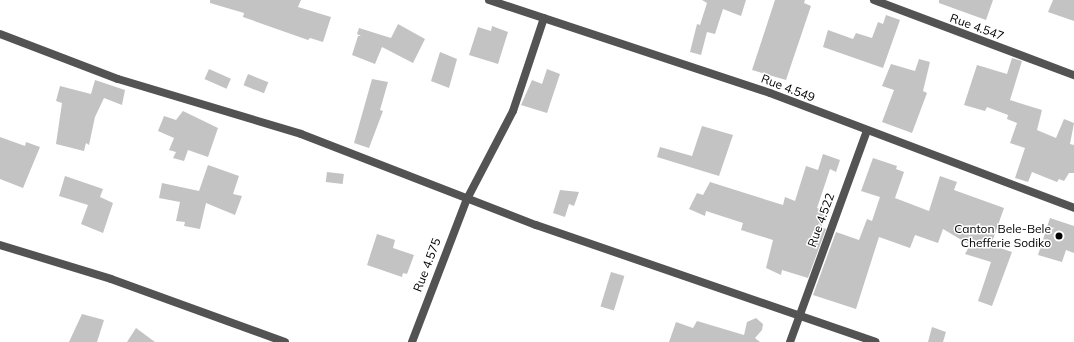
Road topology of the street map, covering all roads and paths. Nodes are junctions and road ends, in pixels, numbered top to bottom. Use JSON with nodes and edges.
{"nodes":[{"id":1,"x":489,"y":0,"type":"edge"},
{"id":2,"x":874,"y":0,"type":"edge"},
{"id":3,"x":544,"y":18,"type":"junction"},
{"id":4,"x":0,"y":34,"type":"edge"},
{"id":5,"x":1074,"y":75,"type":"edge"},
{"id":6,"x":867,"y":131,"type":"junction"},
{"id":7,"x":467,"y":199,"type":"junction"},
{"id":8,"x":1074,"y":208,"type":"edge"},
{"id":9,"x":0,"y":245,"type":"edge"},
{"id":10,"x":799,"y":316,"type":"junction"},
{"id":11,"x":285,"y":342,"type":"edge"},
{"id":12,"x":412,"y":342,"type":"edge"},
{"id":13,"x":790,"y":342,"type":"edge"},
{"id":14,"x":875,"y":342,"type":"edge"}],
"edges":[{"from":1,"to":3,"type":"street","name":"Rue 4.549"},
{"from":2,"to":5,"type":"street","name":"Rue 4.547"},
{"from":3,"to":6,"type":"street","name":"Rue 4.549"},
{"from":3,"to":7,"type":"street","name":"Rue 4.575"},
{"from":4,"to":7,"type":"street"},
{"from":6,"to":8,"type":"street","name":"Rue 4.549"},
{"from":6,"to":10,"type":"street","name":"Rue 4.522"},
{"from":7,"to":10,"type":"street"},
{"from":7,"to":12,"type":"street","name":"Rue 4.575"},
{"from":9,"to":11,"type":"street"},
{"from":10,"to":13,"type":"street","name":"Rue 4.522"},
{"from":10,"to":14,"type":"street"}]}
